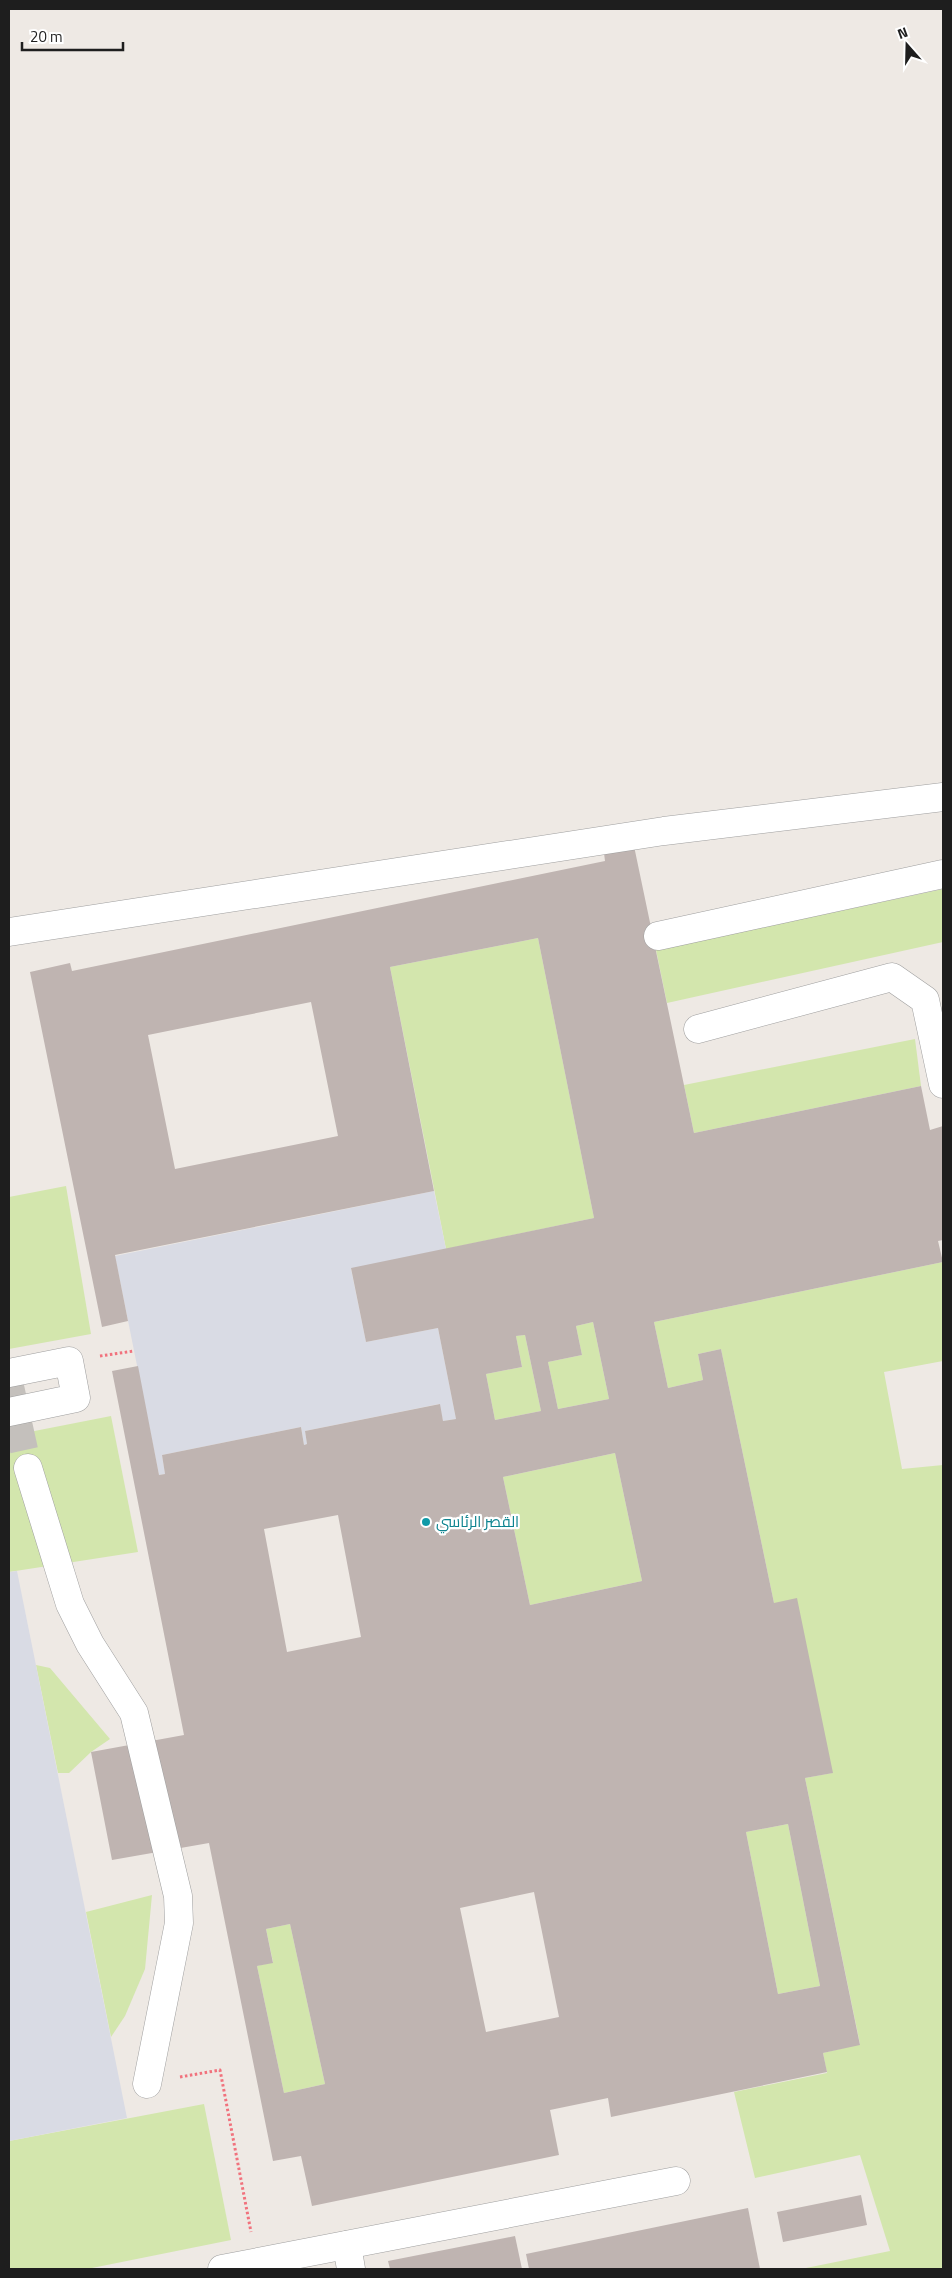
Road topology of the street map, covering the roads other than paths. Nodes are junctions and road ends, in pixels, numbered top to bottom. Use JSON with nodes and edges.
{"nodes":[{"id":1,"x":943,"y":797,"type":"edge"},
{"id":2,"x":943,"y":874,"type":"edge"},
{"id":3,"x":9,"y":932,"type":"edge"},
{"id":4,"x":658,"y":936,"type":"dead end"},
{"id":5,"x":698,"y":1029,"type":"dead end"},
{"id":6,"x":943,"y":1084,"type":"edge"},
{"id":7,"x":9,"y":1373,"type":"edge"},
{"id":8,"x":9,"y":1412,"type":"edge"},
{"id":9,"x":28,"y":1468,"type":"tunnel mouth"},
{"id":10,"x":147,"y":2084,"type":"road end"},
{"id":11,"x":676,"y":2180,"type":"dead end"},
{"id":12,"x":349,"y":2257,"type":"edge"},
{"id":13,"x":222,"y":2269,"type":"edge"}],
"edges":[{"from":1,"to":3,"type":"street"},
{"from":2,"to":4,"type":"street"},
{"from":5,"to":6,"type":"street"},
{"from":7,"to":8,"type":"street"},
{"from":9,"to":10,"type":"street"},
{"from":11,"to":12,"type":"street"},
{"from":12,"to":13,"type":"street"}]}
